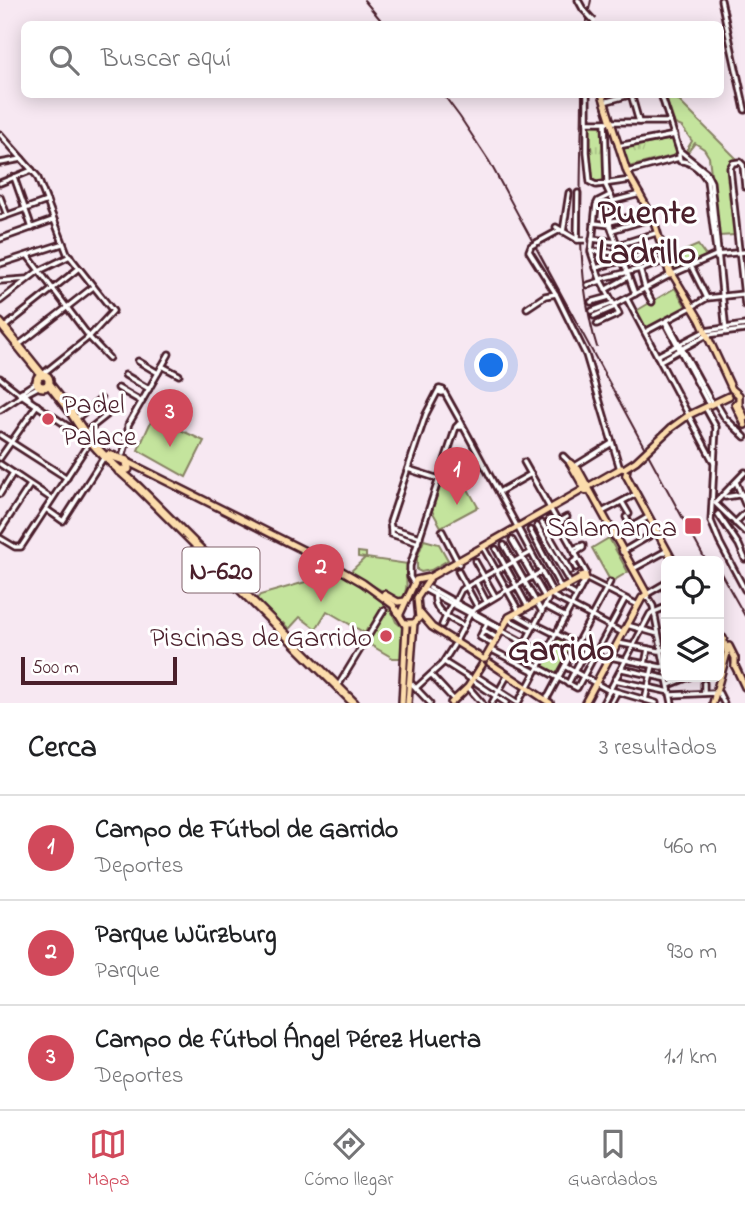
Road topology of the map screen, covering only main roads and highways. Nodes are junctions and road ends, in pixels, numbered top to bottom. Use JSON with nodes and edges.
{"nodes":[{"id":1,"x":602,"y":98,"type":"edge"},
{"id":2,"x":3,"y":325,"type":"edge"},
{"id":3,"x":736,"y":398,"type":"edge"},
{"id":4,"x":69,"y":410,"type":"junction"},
{"id":5,"x":745,"y":418,"type":"edge"},
{"id":6,"x":745,"y":425,"type":"edge"},
{"id":7,"x":124,"y":463,"type":"junction"},
{"id":8,"x":573,"y":466,"type":"road end"},
{"id":9,"x":622,"y":470,"type":"junction"},
{"id":10,"x":588,"y":490,"type":"junction"},
{"id":11,"x":614,"y":537,"type":"junction"},
{"id":12,"x":670,"y":556,"type":"edge"},
{"id":13,"x":585,"y":577,"type":"road end"},
{"id":14,"x":366,"y":584,"type":"junction"},
{"id":15,"x":419,"y":585,"type":"junction"},
{"id":16,"x":405,"y":605,"type":"junction"},
{"id":17,"x":637,"y":605,"type":"junction"},
{"id":18,"x":419,"y":611,"type":"junction"},
{"id":19,"x":400,"y":614,"type":"junction"},
{"id":20,"x":415,"y":622,"type":"junction"},
{"id":21,"x":405,"y":623,"type":"junction"},
{"id":22,"x":503,"y":630,"type":"junction"},
{"id":23,"x":622,"y":633,"type":"junction"},
{"id":24,"x":724,"y":640,"type":"edge"},
{"id":25,"x":455,"y":642,"type":"junction"},
{"id":26,"x":495,"y":647,"type":"junction"},
{"id":27,"x":608,"y":659,"type":"junction"},
{"id":28,"x":732,"y":660,"type":"edge"},
{"id":29,"x":485,"y":663,"type":"junction"},
{"id":30,"x":406,"y":681,"type":"junction"},
{"id":31,"x":745,"y":687,"type":"edge"},
{"id":32,"x":526,"y":689,"type":"junction"},
{"id":33,"x":716,"y":699,"type":"edge"},
{"id":34,"x":454,"y":702,"type":"edge"},
{"id":35,"x":546,"y":702,"type":"edge"},
{"id":36,"x":354,"y":703,"type":"edge"},
{"id":37,"x":402,"y":703,"type":"edge"},
{"id":38,"x":408,"y":703,"type":"edge"},
{"id":39,"x":584,"y":703,"type":"edge"}],
"edges":[{"from":1,"to":3,"type":"main road"},
{"from":2,"to":4,"type":"highway"},
{"from":3,"to":5,"type":"main road"},
{"from":3,"to":6,"type":"main road"},
{"from":3,"to":9,"type":"main road","bridge":true},
{"from":4,"to":7,"type":"highway"},
{"from":4,"to":7,"type":"highway"},
{"from":7,"to":14,"type":"main road"},
{"from":7,"to":36,"type":"highway","number":"N-620"},
{"from":8,"to":10,"type":"main road"},
{"from":9,"to":10,"type":"main road"},
{"from":9,"to":12,"type":"main road"},
{"from":10,"to":11,"type":"main road"},
{"from":10,"to":11,"type":"main road"},
{"from":10,"to":15,"type":"main road"},
{"from":11,"to":17,"type":"main road"},
{"from":13,"to":22,"type":"main road"},
{"from":14,"to":15,"type":"main road"},
{"from":14,"to":16,"type":"main road"},
{"from":14,"to":19,"type":"main road"},
{"from":15,"to":16,"type":"main road"},
{"from":15,"to":18,"type":"main road"},
{"from":16,"to":18,"type":"main road"},
{"from":16,"to":19,"type":"main road"},
{"from":17,"to":23,"type":"main road"},
{"from":17,"to":23,"type":"main road"},
{"from":18,"to":20,"type":"main road"},
{"from":18,"to":25,"type":"main road"},
{"from":19,"to":21,"type":"main road"},
{"from":20,"to":21,"type":"main road"},
{"from":20,"to":25,"type":"main road"},
{"from":20,"to":30,"type":"main road"},
{"from":21,"to":30,"type":"main road"},
{"from":22,"to":26,"type":"main road"},
{"from":22,"to":26,"type":"main road"},
{"from":23,"to":27,"type":"main road"},
{"from":23,"to":27,"type":"main road"},
{"from":24,"to":28,"type":"main road"},
{"from":25,"to":29,"type":"main road"},
{"from":26,"to":29,"type":"main road"},
{"from":27,"to":39,"type":"main road"},
{"from":28,"to":31,"type":"main road"},
{"from":28,"to":33,"type":"main road"},
{"from":29,"to":32,"type":"main road"},
{"from":29,"to":32,"type":"main road"},
{"from":29,"to":34,"type":"main road"},
{"from":30,"to":37,"type":"main road"},
{"from":30,"to":38,"type":"main road"},
{"from":32,"to":35,"type":"main road"}]}
